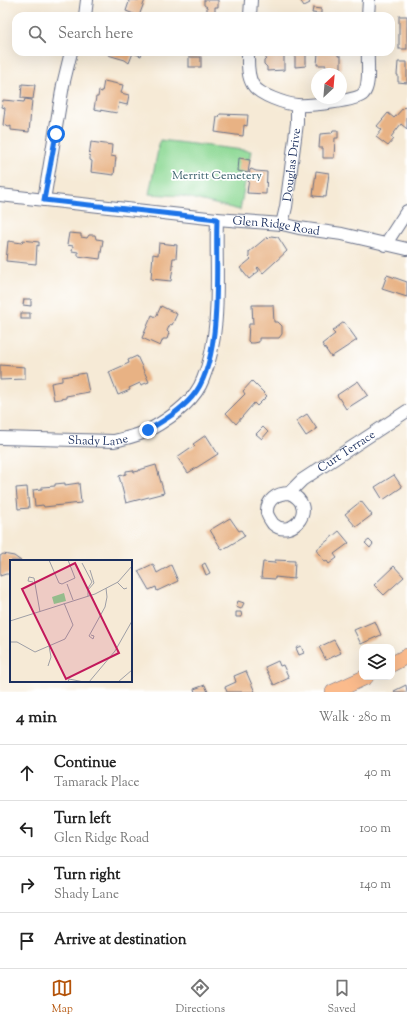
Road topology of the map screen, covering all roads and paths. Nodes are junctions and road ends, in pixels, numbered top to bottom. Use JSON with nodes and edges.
{"nodes":[{"id":1,"x":87,"y":0,"type":"edge"},
{"id":2,"x":251,"y":0,"type":"edge"},
{"id":3,"x":368,"y":0,"type":"edge"},
{"id":4,"x":86,"y":12,"type":"edge"},
{"id":5,"x":250,"y":12,"type":"edge"},
{"id":6,"x":368,"y":12,"type":"edge"},
{"id":7,"x":70,"y":56,"type":"edge"},
{"id":8,"x":248,"y":56,"type":"edge"},
{"id":9,"x":368,"y":56,"type":"edge"},
{"id":10,"x":298,"y":105,"type":"junction"},
{"id":11,"x":0,"y":195,"type":"edge"},
{"id":12,"x":44,"y":200,"type":"junction"},
{"id":13,"x":407,"y":211,"type":"edge"},
{"id":14,"x":217,"y":219,"type":"junction"},
{"id":15,"x":282,"y":224,"type":"junction"},
{"id":16,"x":385,"y":244,"type":"junction"},
{"id":17,"x":407,"y":249,"type":"edge"},
{"id":18,"x":407,"y":412,"type":"edge"},
{"id":19,"x":0,"y":438,"type":"edge"},
{"id":20,"x":289,"y":493,"type":"dead end"},
{"id":21,"x":407,"y":656,"type":"edge"},
{"id":22,"x":395,"y":662,"type":"edge"},
{"id":23,"x":359,"y":680,"type":"edge"},
{"id":24,"x":333,"y":692,"type":"edge"}],
"edges":[{"from":1,"to":4,"type":"street"},
{"from":2,"to":5,"type":"street"},
{"from":3,"to":6,"type":"street"},
{"from":7,"to":12,"type":"street"},
{"from":8,"to":10,"type":"street"},
{"from":9,"to":10,"type":"street"},
{"from":10,"to":15,"type":"street","name":"Douglas Drive"},
{"from":11,"to":12,"type":"street","name":"Glen Ridge Road"},
{"from":12,"to":14,"type":"street","name":"Glen Ridge Road"},
{"from":13,"to":16,"type":"street"},
{"from":14,"to":15,"type":"street","name":"Glen Ridge Road"},
{"from":14,"to":19,"type":"street","name":"Shady Lane"},
{"from":15,"to":16,"type":"street","name":"Glen Ridge Road"},
{"from":16,"to":17,"type":"street","name":"Glen Ridge Road"},
{"from":18,"to":20,"type":"street","name":"Curt Terrace"},
{"from":21,"to":22,"type":"main road"},
{"from":23,"to":24,"type":"main road"}]}
